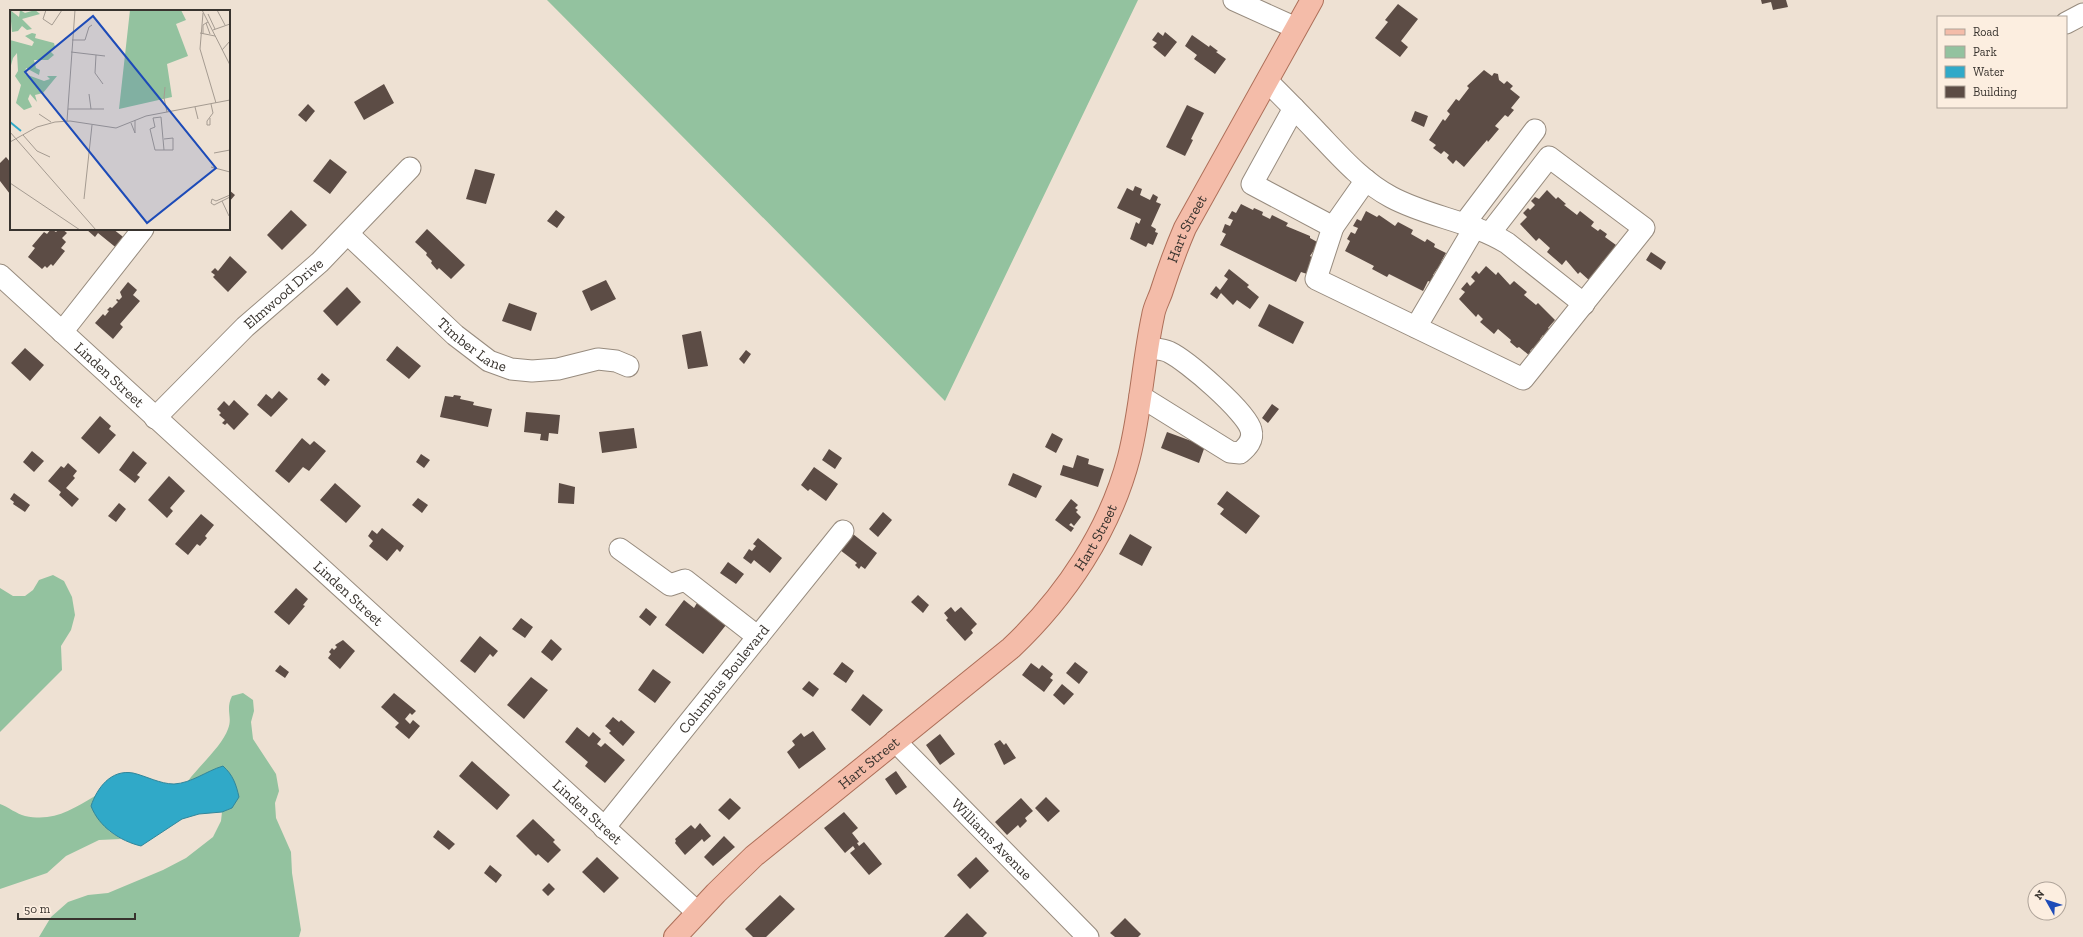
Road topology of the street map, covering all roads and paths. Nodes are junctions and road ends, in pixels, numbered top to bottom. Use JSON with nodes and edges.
{"nodes":[{"id":1,"x":1234,"y":0,"type":"edge"},
{"id":2,"x":1312,"y":0,"type":"edge"},
{"id":3,"x":2083,"y":14,"type":"edge"},
{"id":4,"x":2067,"y":22,"type":"edge"},
{"id":5,"x":1296,"y":28,"type":"junction"},
{"id":6,"x":1266,"y":81,"type":"junction"},
{"id":7,"x":1294,"y":108,"type":"junction"},
{"id":8,"x":1535,"y":130,"type":"dead end"},
{"id":9,"x":410,"y":168,"type":"dead end"},
{"id":10,"x":1366,"y":180,"type":"junction"},
{"id":11,"x":1333,"y":227,"type":"junction"},
{"id":12,"x":1476,"y":228,"type":"junction"},
{"id":13,"x":142,"y":230,"type":"edge"},
{"id":14,"x":348,"y":234,"type":"junction"},
{"id":15,"x":0,"y":275,"type":"edge"},
{"id":16,"x":1584,"y":304,"type":"junction"},
{"id":17,"x":1416,"y":327,"type":"junction"},
{"id":18,"x":62,"y":332,"type":"junction"},
{"id":19,"x":1148,"y":348,"type":"junction"},
{"id":20,"x":628,"y":366,"type":"dead end"},
{"id":21,"x":1140,"y":396,"type":"junction"},
{"id":22,"x":155,"y":418,"type":"junction"},
{"id":23,"x":843,"y":531,"type":"dead end"},
{"id":24,"x":620,"y":549,"type":"dead end"},
{"id":25,"x":758,"y":637,"type":"junction"},
{"id":26,"x":896,"y":741,"type":"junction"},
{"id":27,"x":604,"y":828,"type":"junction"},
{"id":28,"x":697,"y":912,"type":"junction"},
{"id":29,"x":675,"y":937,"type":"edge"},
{"id":30,"x":1088,"y":937,"type":"edge"}],
"edges":[{"from":1,"to":5,"type":"street"},
{"from":2,"to":5,"type":"main road","name":"Hart Street"},
{"from":3,"to":4,"type":"street"},
{"from":5,"to":6,"type":"main road","name":"Hart Street"},
{"from":6,"to":7,"type":"street"},
{"from":6,"to":19,"type":"main road","name":"Hart Street"},
{"from":7,"to":10,"type":"street"},
{"from":7,"to":11,"type":"street"},
{"from":8,"to":12,"type":"street"},
{"from":9,"to":14,"type":"street","name":"Elmwood Drive"},
{"from":10,"to":11,"type":"street"},
{"from":10,"to":12,"type":"street"},
{"from":11,"to":17,"type":"street"},
{"from":12,"to":16,"type":"street"},
{"from":12,"to":16,"type":"street"},
{"from":12,"to":17,"type":"street"},
{"from":13,"to":18,"type":"street"},
{"from":14,"to":20,"type":"street","name":"Timber Lane"},
{"from":14,"to":22,"type":"street","name":"Elmwood Drive"},
{"from":15,"to":18,"type":"street","name":"Linden Street"},
{"from":16,"to":17,"type":"street"},
{"from":18,"to":22,"type":"street","name":"Linden Street"},
{"from":19,"to":21,"type":"main road","name":"Hart Street"},
{"from":19,"to":21,"type":"street"},
{"from":21,"to":26,"type":"main road","name":"Hart Street"},
{"from":22,"to":27,"type":"street","name":"Linden Street"},
{"from":23,"to":25,"type":"street","name":"Columbus Boulevard"},
{"from":24,"to":25,"type":"street"},
{"from":25,"to":27,"type":"street","name":"Columbus Boulevard"},
{"from":26,"to":28,"type":"main road","name":"Hart Street"},
{"from":26,"to":30,"type":"street","name":"Williams Avenue"},
{"from":27,"to":28,"type":"street","name":"Linden Street"},
{"from":28,"to":29,"type":"main road","name":"Hart Street"}]}
